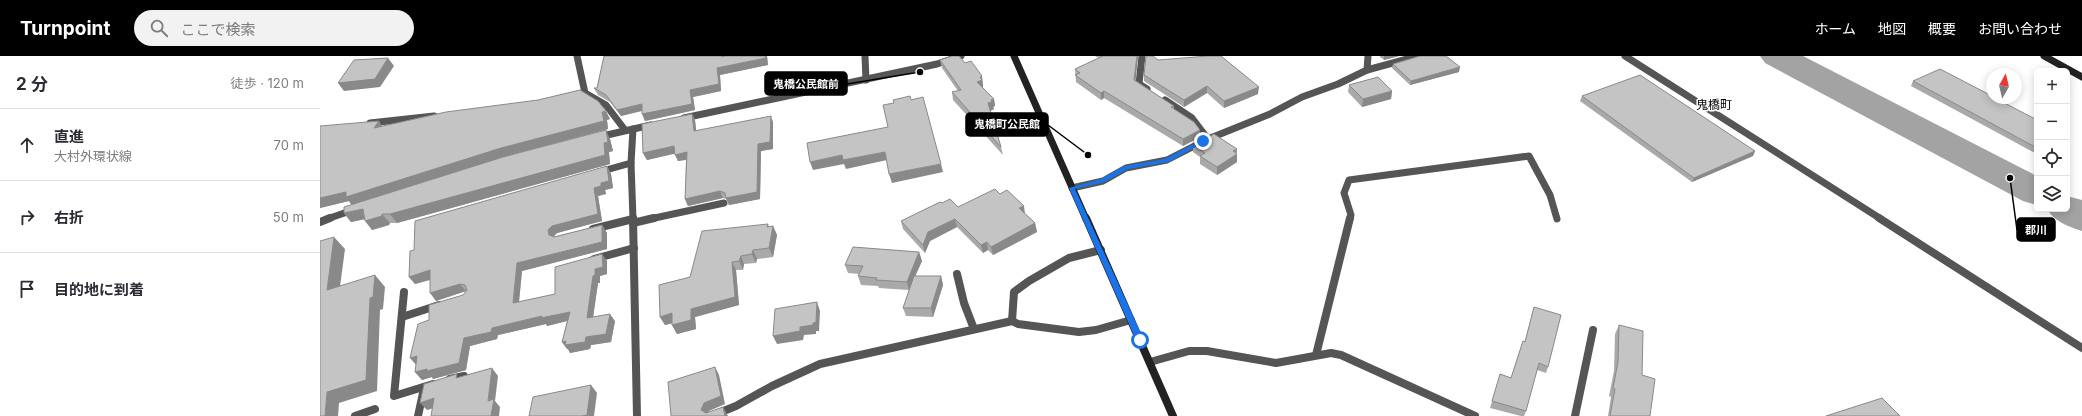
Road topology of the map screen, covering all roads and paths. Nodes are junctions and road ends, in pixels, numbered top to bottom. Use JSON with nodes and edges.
{"nodes":[{"id":1,"x":579,"y":56,"type":"edge"},
{"id":2,"x":866,"y":56,"type":"edge"},
{"id":3,"x":962,"y":56,"type":"edge"},
{"id":4,"x":1014,"y":56,"type":"edge"},
{"id":5,"x":1142,"y":56,"type":"edge"},
{"id":6,"x":1368,"y":56,"type":"edge"},
{"id":7,"x":1418,"y":56,"type":"edge"},
{"id":8,"x":1625,"y":56,"type":"edge"},
{"id":9,"x":2044,"y":56,"type":"edge"},
{"id":10,"x":1367,"y":70,"type":"junction"},
{"id":11,"x":2082,"y":77,"type":"edge"},
{"id":12,"x":866,"y":80,"type":"junction"},
{"id":13,"x":585,"y":93,"type":"junction"},
{"id":14,"x":571,"y":96,"type":"edge"},
{"id":15,"x":439,"y":115,"type":"edge"},
{"id":16,"x":677,"y":119,"type":"edge"},
{"id":17,"x":360,"y":124,"type":"edge"},
{"id":18,"x":655,"y":124,"type":"edge"},
{"id":19,"x":629,"y":129,"type":"junction"},
{"id":20,"x":1208,"y":139,"type":"junction"},
{"id":21,"x":588,"y":140,"type":"edge"},
{"id":22,"x":631,"y":163,"type":"junction"},
{"id":23,"x":593,"y":174,"type":"edge"},
{"id":24,"x":1072,"y":188,"type":"junction"},
{"id":25,"x":724,"y":203,"type":"edge"},
{"id":26,"x":358,"y":208,"type":"edge"},
{"id":27,"x":1557,"y":219,"type":"dead end"},
{"id":28,"x":633,"y":221,"type":"junction"},
{"id":29,"x":320,"y":222,"type":"edge"},
{"id":30,"x":588,"y":231,"type":"edge"},
{"id":31,"x":634,"y":248,"type":"junction"},
{"id":32,"x":1101,"y":250,"type":"junction"},
{"id":33,"x":588,"y":261,"type":"edge"},
{"id":34,"x":956,"y":274,"type":"dead end"},
{"id":35,"x":404,"y":292,"type":"dead end"},
{"id":36,"x":445,"y":304,"type":"edge"},
{"id":37,"x":402,"y":317,"type":"junction"},
{"id":38,"x":1131,"y":320,"type":"junction"},
{"id":39,"x":1012,"y":321,"type":"junction"},
{"id":40,"x":974,"y":329,"type":"junction"},
{"id":41,"x":1593,"y":330,"type":"dead end"},
{"id":42,"x":2082,"y":348,"type":"edge"},
{"id":43,"x":1316,"y":355,"type":"junction"},
{"id":44,"x":1150,"y":362,"type":"junction"},
{"id":45,"x":464,"y":376,"type":"edge"},
{"id":46,"x":424,"y":386,"type":"junction"},
{"id":47,"x":375,"y":409,"type":"dead end"},
{"id":48,"x":355,"y":416,"type":"edge"},
{"id":49,"x":418,"y":416,"type":"edge"},
{"id":50,"x":637,"y":416,"type":"edge"},
{"id":51,"x":711,"y":416,"type":"edge"},
{"id":52,"x":1173,"y":416,"type":"edge"},
{"id":53,"x":1475,"y":416,"type":"edge"},
{"id":54,"x":1575,"y":416,"type":"edge"}],
"edges":[{"from":1,"to":13,"type":"street"},
{"from":2,"to":12,"type":"street"},
{"from":3,"to":12,"type":"street"},
{"from":4,"to":24,"type":"main road"},
{"from":5,"to":20,"type":"street"},
{"from":6,"to":10,"type":"street"},
{"from":7,"to":10,"type":"street"},
{"from":8,"to":42,"type":"street"},
{"from":9,"to":11,"type":"main road"},
{"from":10,"to":20,"type":"street"},
{"from":12,"to":16,"type":"street"},
{"from":13,"to":14,"type":"street"},
{"from":13,"to":19,"type":"street"},
{"from":15,"to":17,"type":"street"},
{"from":18,"to":19,"type":"street"},
{"from":19,"to":21,"type":"street"},
{"from":19,"to":22,"type":"street"},
{"from":20,"to":24,"type":"street"},
{"from":22,"to":23,"type":"street"},
{"from":22,"to":28,"type":"street"},
{"from":24,"to":32,"type":"main road"},
{"from":25,"to":28,"type":"street"},
{"from":26,"to":29,"type":"street"},
{"from":27,"to":43,"type":"street"},
{"from":28,"to":30,"type":"street"},
{"from":28,"to":31,"type":"street"},
{"from":31,"to":33,"type":"street"},
{"from":31,"to":50,"type":"street"},
{"from":32,"to":38,"type":"main road"},
{"from":32,"to":39,"type":"street"},
{"from":34,"to":40,"type":"street"},
{"from":35,"to":37,"type":"street"},
{"from":36,"to":37,"type":"street"},
{"from":37,"to":46,"type":"street"},
{"from":38,"to":39,"type":"street"},
{"from":38,"to":44,"type":"main road"},
{"from":39,"to":40,"type":"street"},
{"from":40,"to":51,"type":"street"},
{"from":41,"to":54,"type":"street"},
{"from":43,"to":44,"type":"street"},
{"from":43,"to":53,"type":"street"},
{"from":44,"to":52,"type":"main road"},
{"from":45,"to":46,"type":"street"},
{"from":46,"to":49,"type":"street"},
{"from":47,"to":48,"type":"street"}]}
